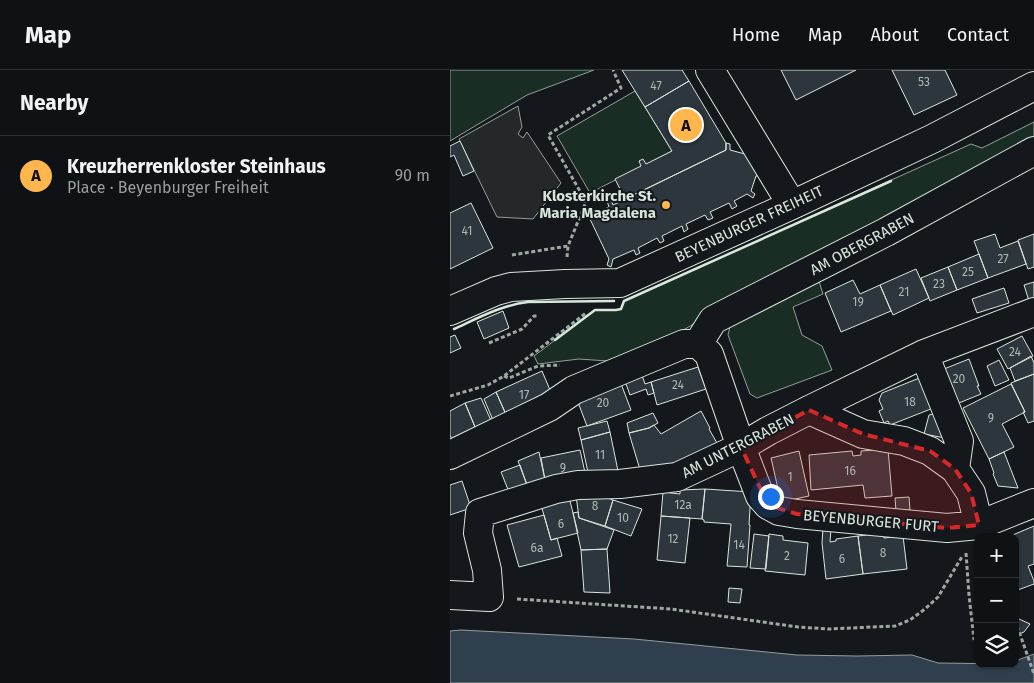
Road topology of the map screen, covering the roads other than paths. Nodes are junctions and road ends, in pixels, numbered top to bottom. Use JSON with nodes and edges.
{"nodes":[{"id":1,"x":710,"y":70,"type":"edge"},
{"id":2,"x":1034,"y":86,"type":"edge"},
{"id":3,"x":1034,"y":151,"type":"edge"},
{"id":4,"x":792,"y":205,"type":"junction"},
{"id":5,"x":450,"y":311,"type":"edge"},
{"id":6,"x":1034,"y":312,"type":"edge"},
{"id":7,"x":698,"y":344,"type":"junction"},
{"id":8,"x":924,"y":354,"type":"junction"},
{"id":9,"x":809,"y":410,"type":"junction"},
{"id":10,"x":741,"y":448,"type":"junction"},
{"id":11,"x":450,"y":455,"type":"edge"},
{"id":12,"x":955,"y":470,"type":"junction"},
{"id":13,"x":1034,"y":503,"type":"edge"},
{"id":14,"x":979,"y":525,"type":"junction"},
{"id":15,"x":450,"y":595,"type":"edge"}],
"edges":[{"from":1,"to":4,"type":"street"},
{"from":2,"to":4,"type":"street","name":"BEYENBURGER FREIHEIT"},
{"from":3,"to":7,"type":"street","name":"AM OBERGRABEN"},
{"from":4,"to":5,"type":"street","name":"BEYENBURGER FREIHEIT"},
{"from":6,"to":8,"type":"street","name":"AM UNTERGRABEN"},
{"from":7,"to":10,"type":"street"},
{"from":7,"to":11,"type":"street"},
{"from":8,"to":9,"type":"street","name":"AM UNTERGRABEN"},
{"from":8,"to":12,"type":"street"},
{"from":9,"to":10,"type":"street","name":"AM UNTERGRABEN"},
{"from":9,"to":12,"type":"street"},
{"from":10,"to":14,"type":"street","name":"BEYENBURGER FURT"},
{"from":10,"to":15,"type":"street","name":"AM UNTERGRABEN"},
{"from":12,"to":14,"type":"street"},
{"from":13,"to":14,"type":"street","name":"BEYENBURGER FURT"}]}
